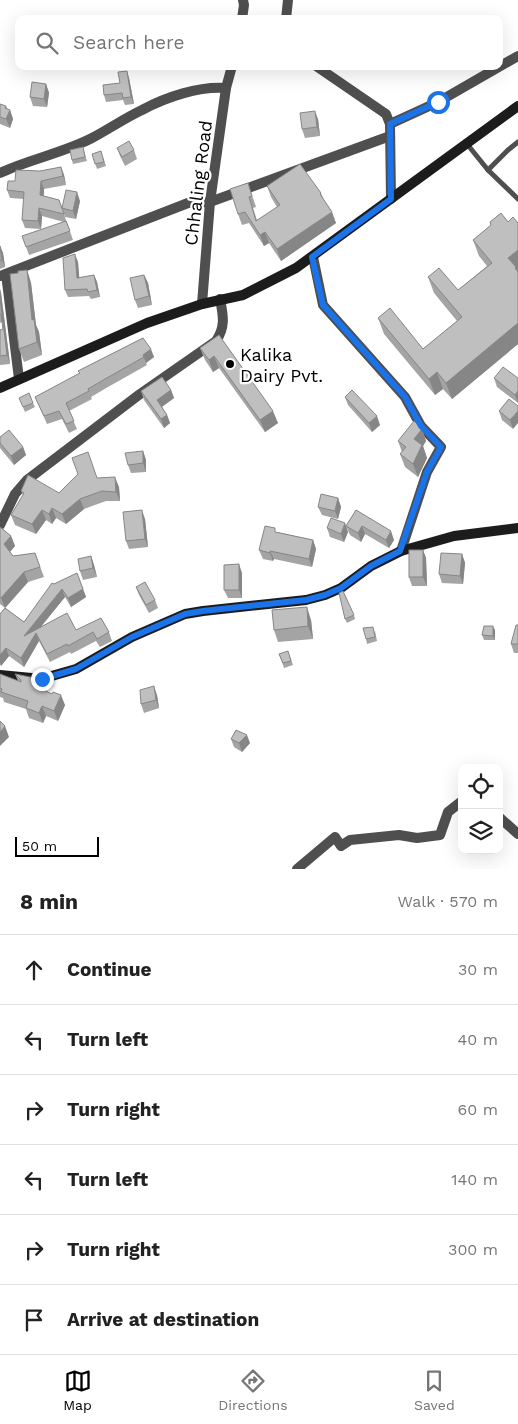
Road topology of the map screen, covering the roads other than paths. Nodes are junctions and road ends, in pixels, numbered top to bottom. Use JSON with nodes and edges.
{"nodes":[{"id":1,"x":243,"y":0,"type":"edge"},
{"id":2,"x":288,"y":0,"type":"edge"},
{"id":3,"x":243,"y":15,"type":"edge"},
{"id":4,"x":286,"y":15,"type":"edge"},
{"id":5,"x":518,"y":56,"type":"edge"},
{"id":6,"x":503,"y":65,"type":"edge"},
{"id":7,"x":231,"y":70,"type":"edge"},
{"id":8,"x":322,"y":70,"type":"edge"},
{"id":9,"x":494,"y":70,"type":"edge"},
{"id":10,"x":226,"y":88,"type":"junction"},
{"id":11,"x":518,"y":106,"type":"edge"},
{"id":12,"x":390,"y":124,"type":"junction"},
{"id":13,"x":390,"y":136,"type":"junction"},
{"id":14,"x":518,"y":142,"type":"edge"},
{"id":15,"x":467,"y":144,"type":"junction"},
{"id":16,"x":488,"y":170,"type":"junction"},
{"id":17,"x":0,"y":173,"type":"edge"},
{"id":18,"x":391,"y":199,"type":"junction"},
{"id":19,"x":518,"y":199,"type":"edge"},
{"id":20,"x":210,"y":202,"type":"junction"},
{"id":21,"x":312,"y":257,"type":"junction"},
{"id":22,"x":3,"y":275,"type":"edge"},
{"id":23,"x":220,"y":299,"type":"junction"},
{"id":24,"x":202,"y":304,"type":"junction"},
{"id":25,"x":19,"y":380,"type":"junction"},
{"id":26,"x":0,"y":388,"type":"edge"},
{"id":27,"x":0,"y":524,"type":"edge"},
{"id":28,"x":518,"y":528,"type":"edge"},
{"id":29,"x":400,"y":551,"type":"junction"},
{"id":30,"x":0,"y":675,"type":"edge"},
{"id":31,"x":458,"y":803,"type":"edge"},
{"id":32,"x":503,"y":821,"type":"edge"},
{"id":33,"x":518,"y":834,"type":"edge"},
{"id":34,"x":296,"y":869,"type":"edge"}],
"edges":[{"from":1,"to":3,"type":"street"},
{"from":2,"to":4,"type":"street"},
{"from":5,"to":6,"type":"street"},
{"from":7,"to":10,"type":"street","name":"Chhaling Road"},
{"from":8,"to":12,"type":"street"},
{"from":9,"to":12,"type":"street"},
{"from":10,"to":17,"type":"street"},
{"from":10,"to":20,"type":"street","name":"Chhaling Road"},
{"from":11,"to":15,"type":"main road"},
{"from":12,"to":13,"type":"street"},
{"from":13,"to":18,"type":"street"},
{"from":13,"to":20,"type":"street"},
{"from":14,"to":16,"type":"lane"},
{"from":15,"to":16,"type":"lane"},
{"from":15,"to":18,"type":"main road"},
{"from":16,"to":19,"type":"lane"},
{"from":18,"to":21,"type":"main road"},
{"from":20,"to":22,"type":"street"},
{"from":20,"to":24,"type":"street","name":"Chhaling Road"},
{"from":21,"to":23,"type":"main road"},
{"from":21,"to":29,"type":"street"},
{"from":22,"to":25,"type":"street"},
{"from":23,"to":24,"type":"main road"},
{"from":23,"to":27,"type":"street"},
{"from":24,"to":25,"type":"main road"},
{"from":25,"to":26,"type":"main road"},
{"from":28,"to":29,"type":"main road"},
{"from":29,"to":30,"type":"main road"},
{"from":31,"to":34,"type":"street"},
{"from":32,"to":33,"type":"street"}]}
